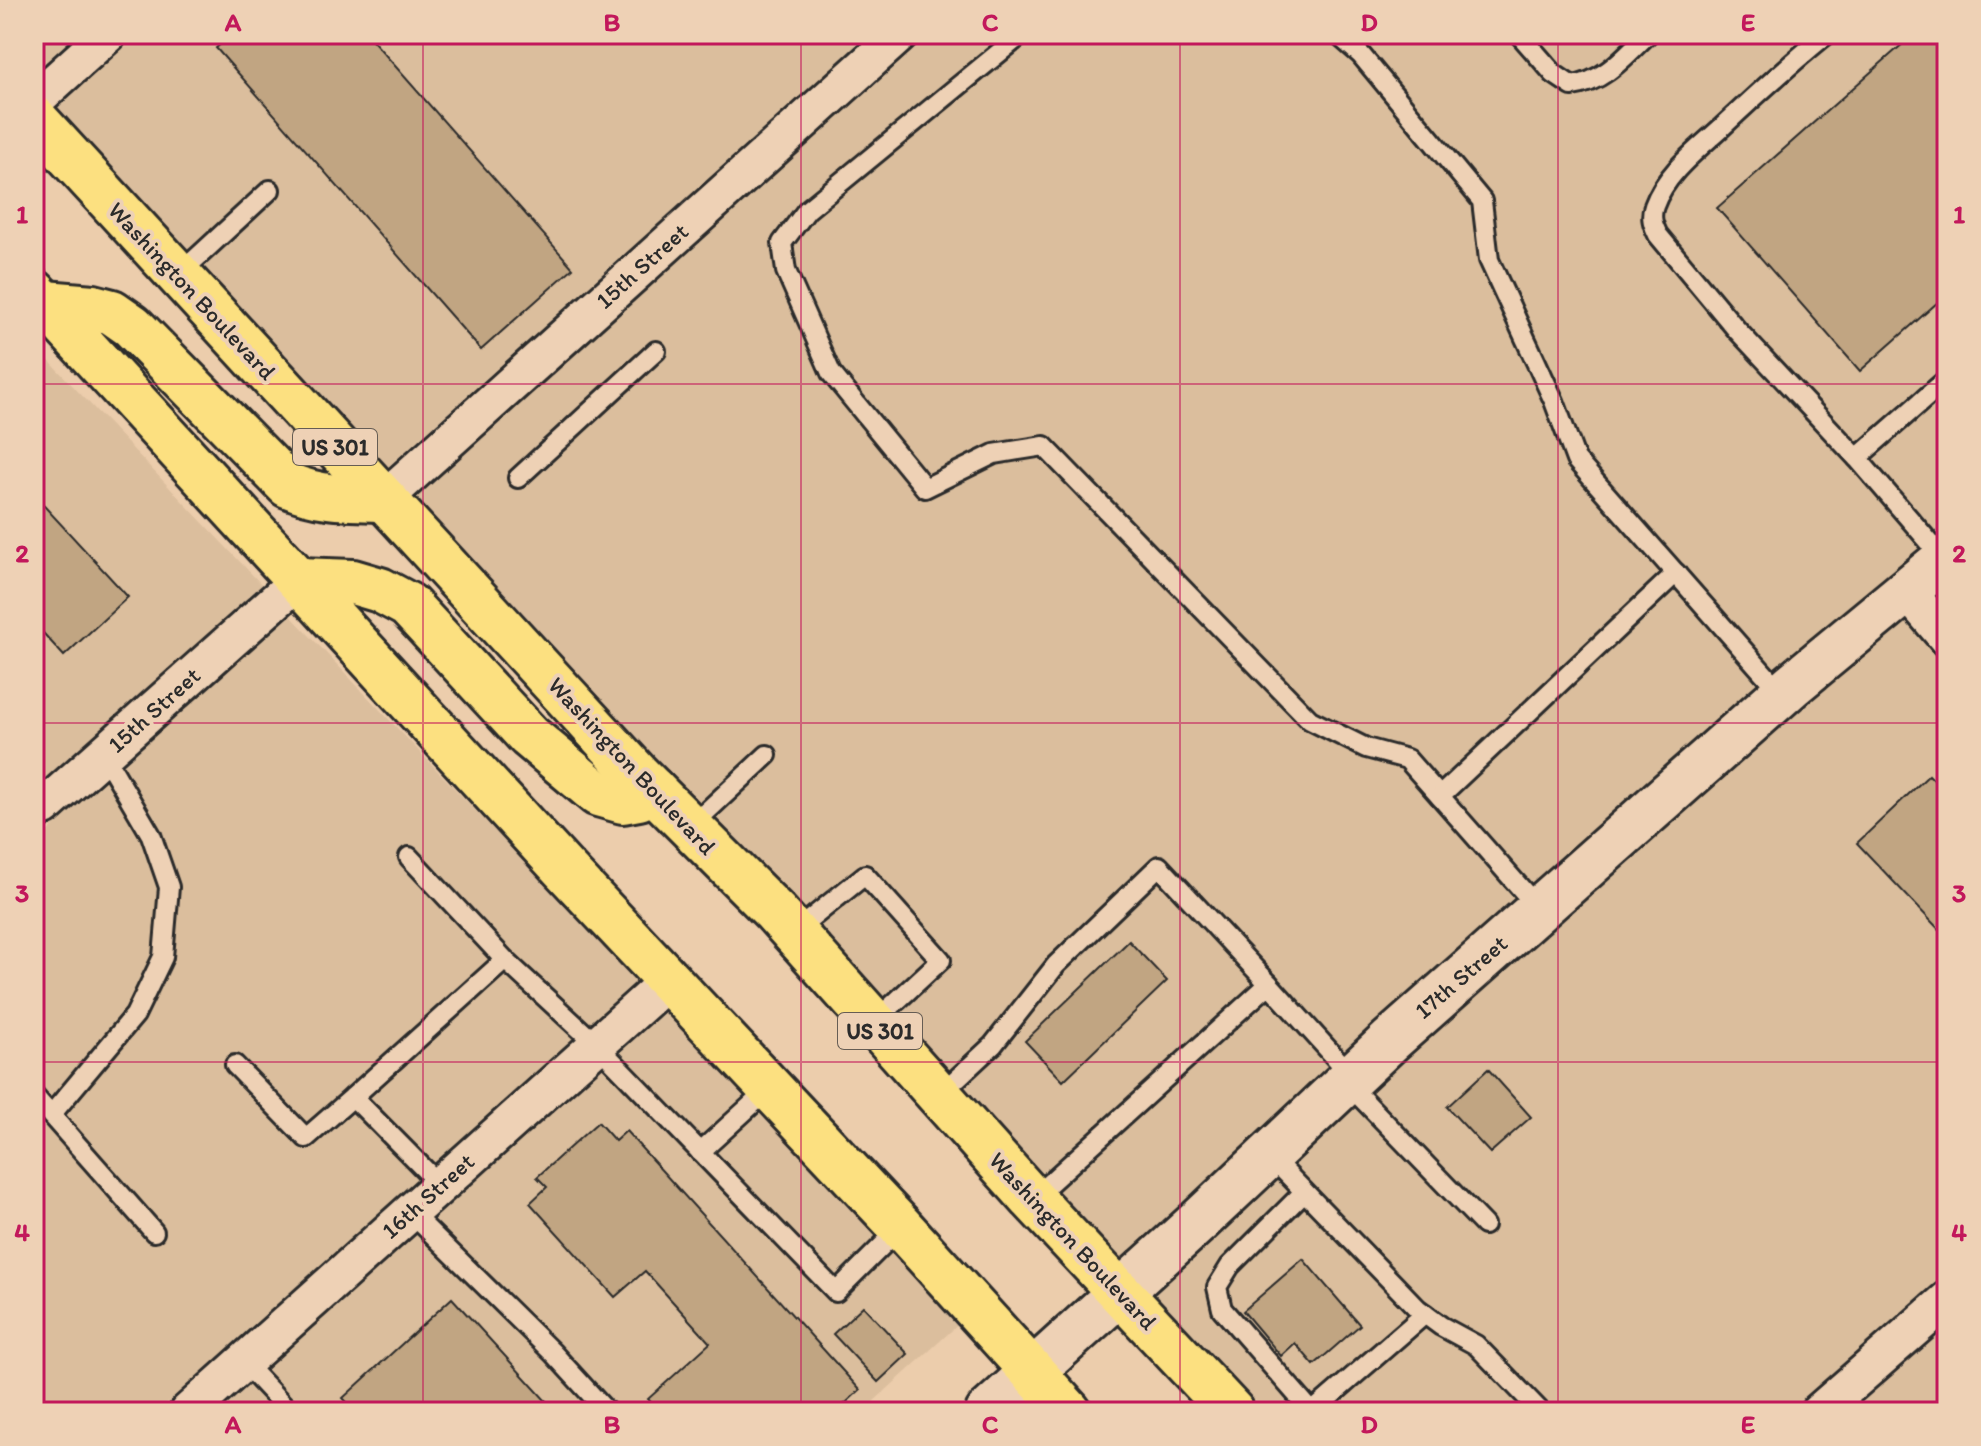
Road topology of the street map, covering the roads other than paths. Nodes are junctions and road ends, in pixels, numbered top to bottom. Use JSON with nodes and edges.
{"nodes":[{"id":1,"x":108,"y":34,"type":"edge"},
{"id":2,"x":900,"y":34,"type":"edge"},
{"id":3,"x":1022,"y":34,"type":"edge"},
{"id":4,"x":1337,"y":34,"type":"edge"},
{"id":5,"x":1519,"y":34,"type":"edge"},
{"id":6,"x":1648,"y":34,"type":"edge"},
{"id":7,"x":1827,"y":34,"type":"edge"},
{"id":8,"x":34,"y":101,"type":"edge"},
{"id":9,"x":34,"y":118,"type":"edge"},
{"id":10,"x":270,"y":190,"type":"dead end"},
{"id":11,"x":178,"y":275,"type":"junction"},
{"id":12,"x":39,"y":298,"type":"edge"},
{"id":13,"x":656,"y":351,"type":"dead end"},
{"id":14,"x":1947,"y":379,"type":"edge"},
{"id":15,"x":1857,"y":458,"type":"junction"},
{"id":16,"x":518,"y":478,"type":"dead end"},
{"id":17,"x":384,"y":499,"type":"junction"},
{"id":18,"x":1946,"y":558,"type":"edge"},
{"id":19,"x":1676,"y":573,"type":"junction"},
{"id":20,"x":299,"y":580,"type":"junction"},
{"id":21,"x":1906,"y":590,"type":"junction"},
{"id":22,"x":1947,"y":638,"type":"edge"},
{"id":23,"x":1782,"y":694,"type":"junction"},
{"id":24,"x":104,"y":755,"type":"junction"},
{"id":25,"x":767,"y":755,"type":"dead end"},
{"id":26,"x":653,"y":790,"type":"junction"},
{"id":27,"x":1440,"y":796,"type":"junction"},
{"id":28,"x":44,"y":807,"type":"dead end"},
{"id":29,"x":689,"y":827,"type":"junction"},
{"id":30,"x":409,"y":857,"type":"dead end"},
{"id":31,"x":1539,"y":909,"type":"junction"},
{"id":32,"x":793,"y":933,"type":"junction"},
{"id":33,"x":505,"y":960,"type":"junction"},
{"id":34,"x":669,"y":980,"type":"junction"},
{"id":35,"x":1269,"y":984,"type":"junction"},
{"id":36,"x":873,"y":1023,"type":"junction"},
{"id":37,"x":597,"y":1045,"type":"junction"},
{"id":38,"x":235,"y":1065,"type":"dead end"},
{"id":39,"x":1349,"y":1079,"type":"junction"},
{"id":40,"x":770,"y":1088,"type":"junction"},
{"id":41,"x":34,"y":1096,"type":"edge"},
{"id":42,"x":938,"y":1096,"type":"junction"},
{"id":43,"x":353,"y":1097,"type":"junction"},
{"id":44,"x":51,"y":1115,"type":"junction"},
{"id":45,"x":700,"y":1152,"type":"junction"},
{"id":46,"x":1269,"y":1155,"type":"junction"},
{"id":47,"x":440,"y":1185,"type":"junction"},
{"id":48,"x":1304,"y":1192,"type":"junction"},
{"id":49,"x":1032,"y":1199,"type":"junction"},
{"id":50,"x":410,"y":1212,"type":"junction"},
{"id":51,"x":1484,"y":1225,"type":"dead end"},
{"id":52,"x":901,"y":1227,"type":"junction"},
{"id":53,"x":154,"y":1232,"type":"dead end"},
{"id":54,"x":1120,"y":1291,"type":"junction"},
{"id":55,"x":1947,"y":1300,"type":"edge"},
{"id":56,"x":1425,"y":1314,"type":"junction"},
{"id":57,"x":243,"y":1362,"type":"junction"},
{"id":58,"x":1032,"y":1372,"type":"junction"},
{"id":59,"x":188,"y":1412,"type":"edge"},
{"id":60,"x":290,"y":1412,"type":"edge"},
{"id":61,"x":607,"y":1412,"type":"edge"},
{"id":62,"x":988,"y":1412,"type":"edge"},
{"id":63,"x":1069,"y":1412,"type":"edge"},
{"id":64,"x":1232,"y":1412,"type":"edge"},
{"id":65,"x":1312,"y":1412,"type":"edge"},
{"id":66,"x":1541,"y":1412,"type":"edge"},
{"id":67,"x":1819,"y":1412,"type":"edge"}],
"edges":[{"from":1,"to":8,"type":"street"},
{"from":2,"to":17,"type":"street","name":"15th Street"},
{"from":3,"to":27,"type":"lane"},
{"from":4,"to":19,"type":"lane"},
{"from":5,"to":6,"type":"lane"},
{"from":7,"to":15,"type":"lane"},
{"from":9,"to":11,"type":"main road","name":"Washington Boulevard","number":"US 301"},
{"from":10,"to":11,"type":"lane"},
{"from":11,"to":17,"type":"main road","name":"Washington Boulevard","number":"US 301"},
{"from":12,"to":17,"type":"main road"},
{"from":12,"to":20,"type":"main road"},
{"from":13,"to":16,"type":"lane"},
{"from":14,"to":15,"type":"lane"},
{"from":15,"to":18,"type":"lane"},
{"from":17,"to":26,"type":"main road","name":"Washington Boulevard","number":"US 301"},
{"from":18,"to":21,"type":"street","name":"17th Street"},
{"from":19,"to":23,"type":"lane"},
{"from":19,"to":27,"type":"lane"},
{"from":20,"to":24,"type":"street","name":"15th Street"},
{"from":20,"to":26,"type":"main road"},
{"from":20,"to":34,"type":"main road"},
{"from":21,"to":22,"type":"street"},
{"from":21,"to":23,"type":"street","name":"17th Street"},
{"from":23,"to":31,"type":"street","name":"17th Street"},
{"from":24,"to":28,"type":"street","name":"15th Street"},
{"from":24,"to":44,"type":"lane"},
{"from":25,"to":29,"type":"lane"},
{"from":26,"to":29,"type":"main road","name":"Washington Boulevard","number":"US 301"},
{"from":27,"to":31,"type":"lane"},
{"from":29,"to":32,"type":"main road","name":"Washington Boulevard","number":"US 301"},
{"from":30,"to":33,"type":"lane"},
{"from":31,"to":39,"type":"street","name":"17th Street"},
{"from":32,"to":36,"type":"main road","name":"Washington Boulevard","number":"US 301"},
{"from":32,"to":36,"type":"lane"},
{"from":33,"to":37,"type":"lane"},
{"from":33,"to":43,"type":"lane"},
{"from":34,"to":37,"type":"street","name":"16th Street"},
{"from":34,"to":40,"type":"main road"},
{"from":35,"to":39,"type":"lane"},
{"from":35,"to":42,"type":"lane"},
{"from":35,"to":49,"type":"lane"},
{"from":36,"to":42,"type":"main road","name":"Washington Boulevard","number":"US 301"},
{"from":37,"to":45,"type":"lane"},
{"from":37,"to":47,"type":"street","name":"16th Street"},
{"from":38,"to":43,"type":"lane"},
{"from":39,"to":46,"type":"street","name":"17th Street"},
{"from":39,"to":51,"type":"lane"},
{"from":40,"to":45,"type":"lane"},
{"from":40,"to":52,"type":"main road"},
{"from":41,"to":44,"type":"lane"},
{"from":42,"to":49,"type":"main road","name":"Washington Boulevard","number":"US 301"},
{"from":43,"to":47,"type":"lane"},
{"from":44,"to":53,"type":"lane"},
{"from":45,"to":52,"type":"lane"},
{"from":46,"to":48,"type":"lane"},
{"from":46,"to":54,"type":"street","name":"17th Street"},
{"from":47,"to":50,"type":"street","name":"16th Street"},
{"from":48,"to":56,"type":"lane"},
{"from":48,"to":65,"type":"lane"},
{"from":49,"to":54,"type":"main road","name":"Washington Boulevard","number":"US 301"},
{"from":50,"to":57,"type":"street","name":"16th Street"},
{"from":50,"to":61,"type":"lane"},
{"from":52,"to":58,"type":"main road"},
{"from":54,"to":58,"type":"street","name":"17th Street"},
{"from":54,"to":64,"type":"main road","name":"Washington Boulevard","number":"US 301"},
{"from":55,"to":67,"type":"street"},
{"from":56,"to":65,"type":"lane"},
{"from":56,"to":66,"type":"lane"},
{"from":57,"to":59,"type":"street","name":"16th Street"},
{"from":57,"to":60,"type":"lane"},
{"from":58,"to":62,"type":"street","name":"17th Street"},
{"from":58,"to":63,"type":"main road"}]}
